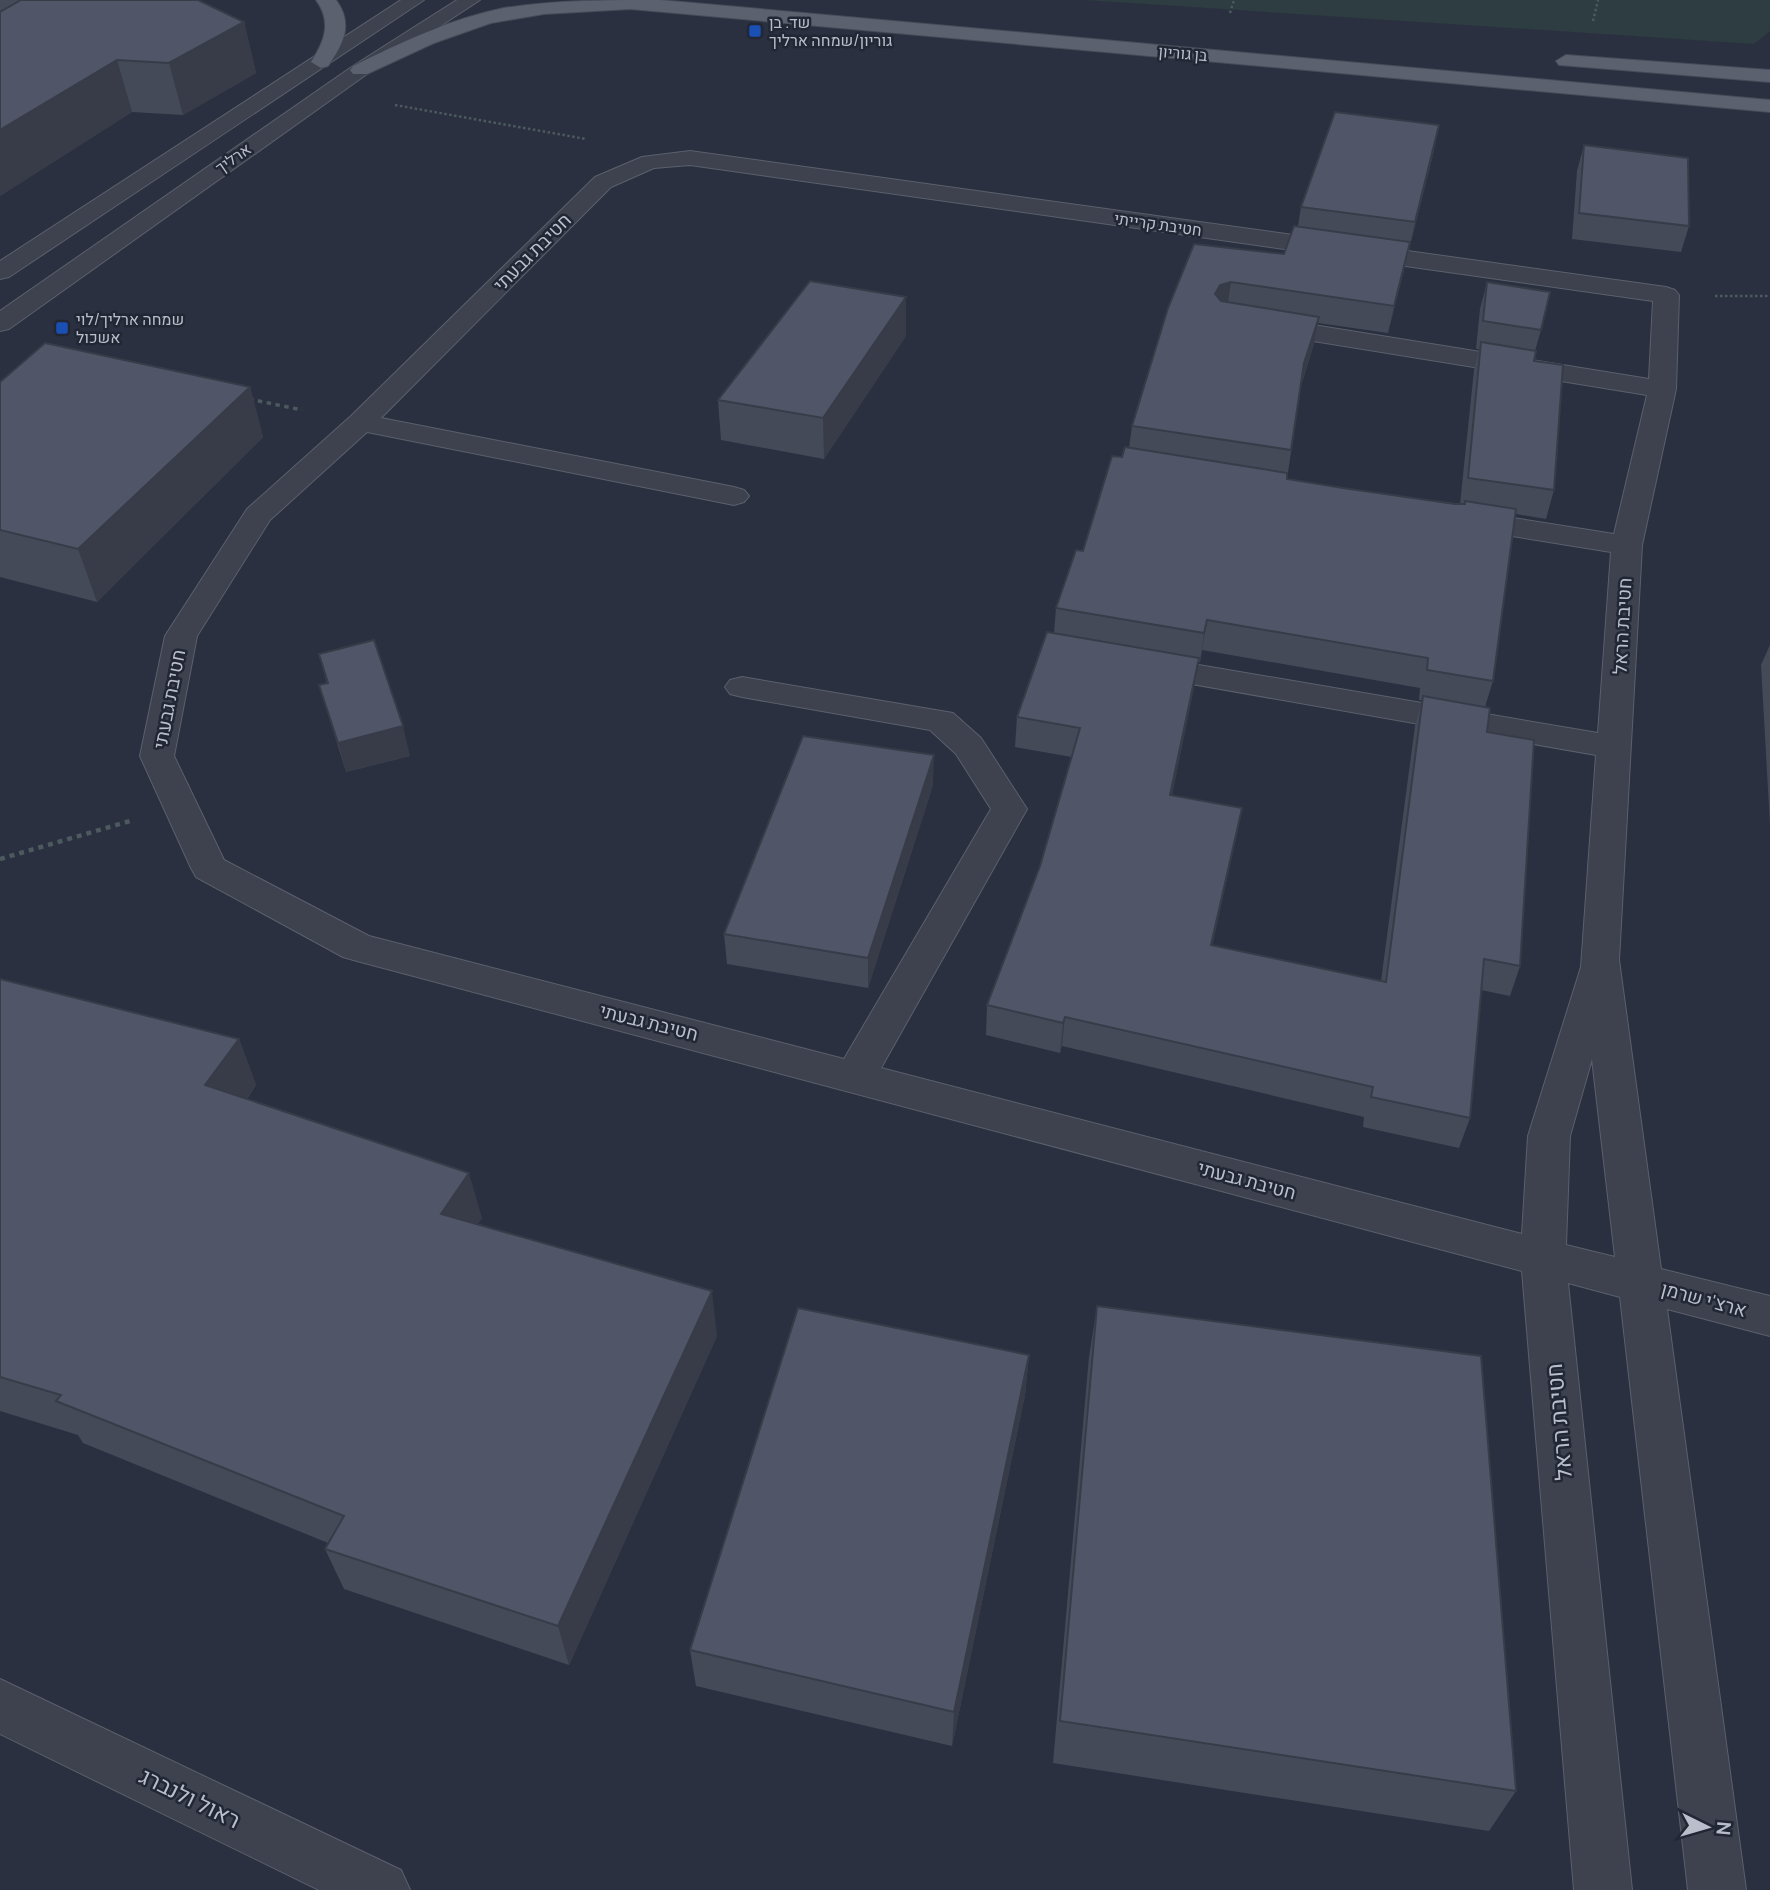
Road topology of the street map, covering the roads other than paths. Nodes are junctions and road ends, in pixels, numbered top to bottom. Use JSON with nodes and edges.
{"nodes":[{"id":1,"x":326,"y":0,"type":"edge"},
{"id":2,"x":414,"y":0,"type":"edge"},
{"id":3,"x":470,"y":0,"type":"edge"},
{"id":4,"x":595,"y":0,"type":"edge"},
{"id":5,"x":655,"y":5,"type":"junction"},
{"id":6,"x":1548,"y":60,"type":"dead end"},
{"id":7,"x":321,"y":62,"type":"junction"},
{"id":8,"x":359,"y":70,"type":"junction"},
{"id":9,"x":1770,"y":76,"type":"edge"},
{"id":10,"x":1770,"y":106,"type":"edge"},
{"id":11,"x":650,"y":162,"type":"joint"},
{"id":12,"x":0,"y":272,"type":"edge"},
{"id":13,"x":1666,"y":295,"type":"joint"},
{"id":14,"x":1241,"y":322,"type":"edge"},
{"id":15,"x":0,"y":323,"type":"edge"},
{"id":16,"x":1662,"y":389,"type":"junction"},
{"id":17,"x":361,"y":422,"type":"junction"},
{"id":18,"x":734,"y":496,"type":"dead end"},
{"id":19,"x":1437,"y":515,"type":"edge"},
{"id":20,"x":1626,"y":545,"type":"junction"},
{"id":21,"x":1115,"y":661,"type":"edge"},
{"id":22,"x":742,"y":687,"type":"dead end"},
{"id":23,"x":1614,"y":747,"type":"junction"},
{"id":24,"x":1600,"y":961,"type":"junction"},
{"id":25,"x":856,"y":1075,"type":"junction"},
{"id":26,"x":1543,"y":1258,"type":"junction"},
{"id":27,"x":1639,"y":1282,"type":"junction"},
{"id":28,"x":1770,"y":1316,"type":"edge"},
{"id":29,"x":0,"y":1706,"type":"edge"},
{"id":30,"x":381,"y":1890,"type":"edge"},
{"id":31,"x":1603,"y":1890,"type":"edge"},
{"id":32,"x":1717,"y":1890,"type":"edge"}],
"edges":[{"from":1,"to":7,"type":"main road"},
{"from":2,"to":7,"type":"street","name":"ארליך"},
{"from":3,"to":8,"type":"street","name":"ארליך"},
{"from":4,"to":5,"type":"main road","name":"בן גוריון"},
{"from":5,"to":8,"type":"main road"},
{"from":5,"to":10,"type":"main road","name":"בן גוריון"},
{"from":6,"to":9,"type":"main road"},
{"from":7,"to":12,"type":"street","name":"ארליך"},
{"from":8,"to":15,"type":"street","name":"ארליך"},
{"from":11,"to":13,"type":"street","name":"חטיבת קרייתי"},
{"from":11,"to":17,"type":"street","name":"חטיבת גבעתי"},
{"from":13,"to":16,"type":"street","name":"חטיבת הראל"},
{"from":14,"to":16,"type":"street"},
{"from":16,"to":20,"type":"street","name":"חטיבת הראל"},
{"from":17,"to":18,"type":"street"},
{"from":17,"to":25,"type":"street","name":"חטיבת גבעתי"},
{"from":19,"to":20,"type":"street"},
{"from":20,"to":23,"type":"street","name":"חטיבת הראל"},
{"from":21,"to":23,"type":"street"},
{"from":22,"to":25,"type":"street"},
{"from":23,"to":24,"type":"street","name":"חטיבת הראל"},
{"from":24,"to":26,"type":"street","name":"חטיבת הראל"},
{"from":24,"to":27,"type":"street","name":"חטיבת הראל"},
{"from":25,"to":26,"type":"street","name":"חטיבת גבעתי"},
{"from":26,"to":27,"type":"street","name":"חטיבת גבעתי"},
{"from":26,"to":31,"type":"street","name":"חטיבת הראל"},
{"from":27,"to":28,"type":"street","name":"ארצ'י שרמן"},
{"from":27,"to":32,"type":"street","name":"חטיבת הראל"},
{"from":29,"to":30,"type":"street","name":"ראול ולנברג"}]}
